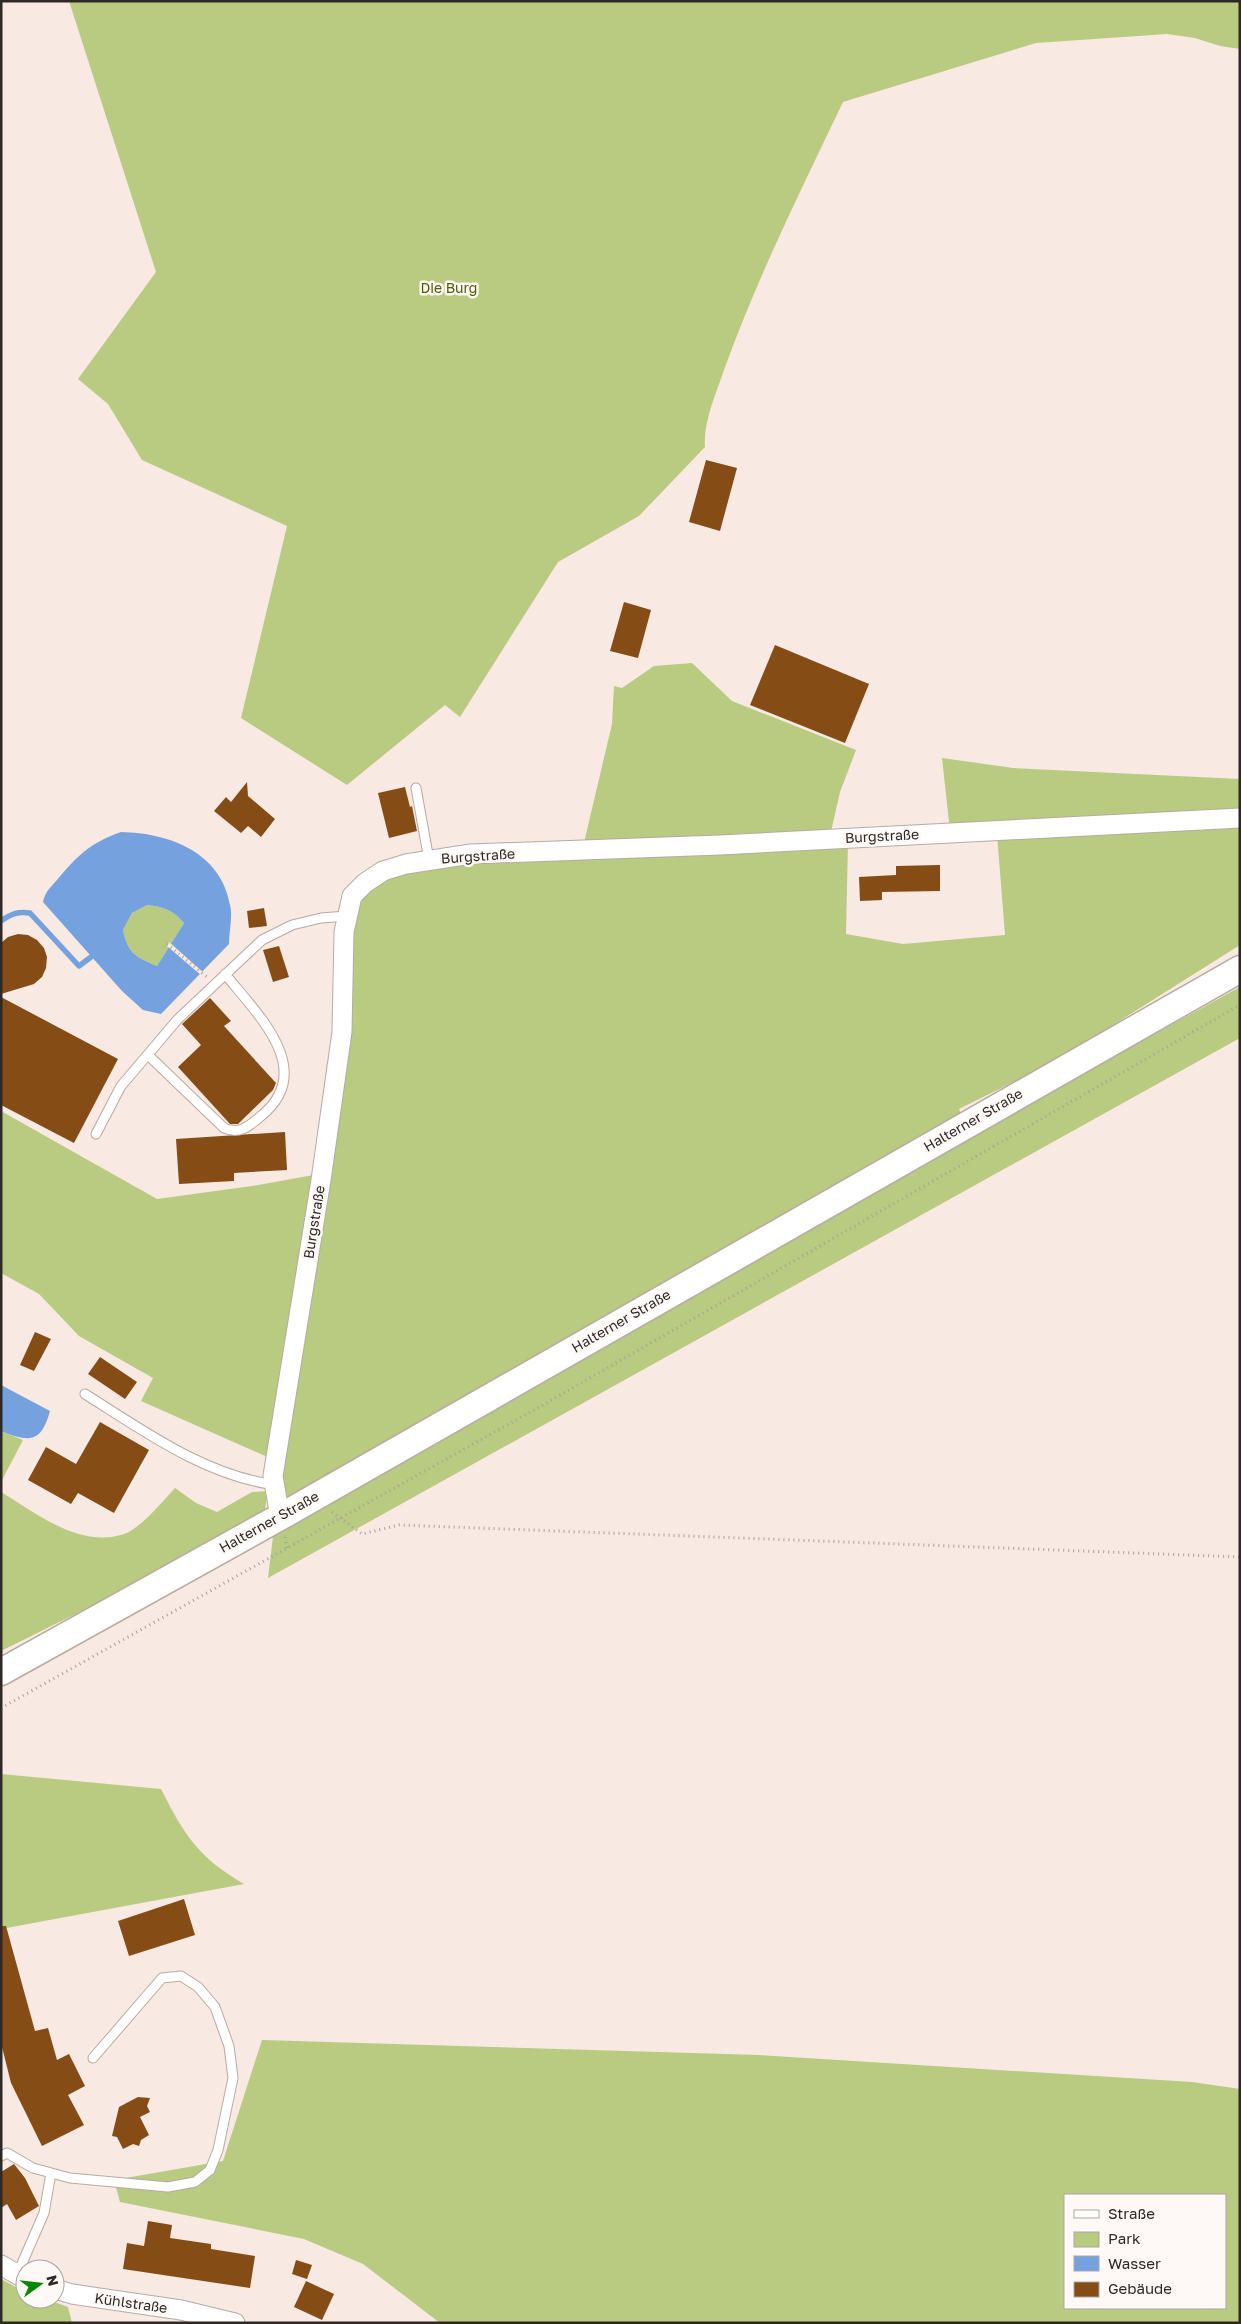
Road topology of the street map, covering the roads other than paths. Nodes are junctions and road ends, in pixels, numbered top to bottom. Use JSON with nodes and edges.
{"nodes":[{"id":1,"x":416,"y":788,"type":"dead end"},
{"id":2,"x":1240,"y":818,"type":"edge"},
{"id":3,"x":429,"y":860,"type":"junction"},
{"id":4,"x":347,"y":916,"type":"junction"},
{"id":5,"x":1240,"y":969,"type":"edge"},
{"id":6,"x":225,"y":974,"type":"junction"},
{"id":7,"x":148,"y":1055,"type":"junction"},
{"id":8,"x":96,"y":1134,"type":"dead end"},
{"id":9,"x":85,"y":1394,"type":"dead end"},
{"id":10,"x":274,"y":1485,"type":"junction"},
{"id":11,"x":280,"y":1517,"type":"junction"},
{"id":12,"x":1,"y":1672,"type":"edge"},
{"id":13,"x":93,"y":2058,"type":"dead end"},
{"id":14,"x":1,"y":2156,"type":"edge"},
{"id":15,"x":51,"y":2173,"type":"junction"},
{"id":16,"x":27,"y":2259,"type":"edge"},
{"id":17,"x":1,"y":2265,"type":"edge"},
{"id":18,"x":15,"y":2273,"type":"edge"},
{"id":19,"x":65,"y":2292,"type":"edge"},
{"id":20,"x":236,"y":2323,"type":"edge"}],
"edges":[{"from":1,"to":3,"type":"lane"},
{"from":2,"to":3,"type":"street","name":"Burgstraße"},
{"from":3,"to":4,"type":"street","name":"Burgstraße"},
{"from":4,"to":6,"type":"lane"},
{"from":4,"to":10,"type":"street","name":"Burgstraße"},
{"from":5,"to":11,"type":"main road","name":"Halterner Straße"},
{"from":6,"to":7,"type":"lane"},
{"from":6,"to":7,"type":"lane"},
{"from":7,"to":8,"type":"lane"},
{"from":9,"to":10,"type":"lane"},
{"from":10,"to":11,"type":"street","name":"Burgstraße"},
{"from":11,"to":12,"type":"main road","name":"Halterner Straße"},
{"from":13,"to":15,"type":"lane"},
{"from":14,"to":15,"type":"lane"},
{"from":15,"to":16,"type":"lane"},
{"from":17,"to":18,"type":"street"},
{"from":19,"to":20,"type":"street","name":"Kühlstraße"}]}
